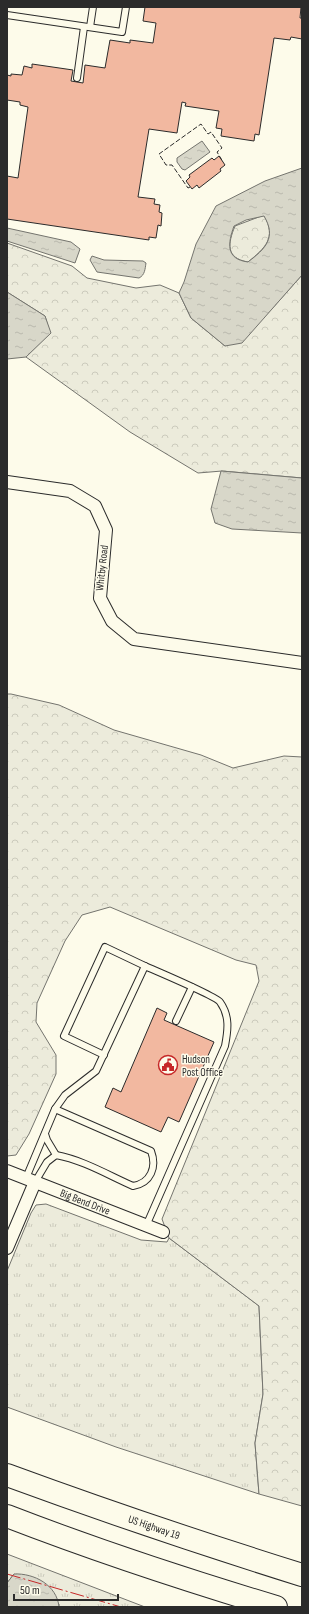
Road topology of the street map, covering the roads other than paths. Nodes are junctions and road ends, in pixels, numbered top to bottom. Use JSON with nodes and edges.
{"nodes":[{"id":1,"x":93,"y":7,"type":"edge"},
{"id":2,"x":126,"y":7,"type":"edge"},
{"id":3,"x":7,"y":15,"type":"edge"},
{"id":4,"x":87,"y":27,"type":"junction"},
{"id":5,"x":77,"y":78,"type":"dead end"},
{"id":6,"x":7,"y":482,"type":"edge"},
{"id":7,"x":302,"y":663,"type":"edge"},
{"id":8,"x":145,"y":966,"type":"junction"},
{"id":9,"x":192,"y":987,"type":"junction"},
{"id":10,"x":176,"y":1020,"type":"dead end"},
{"id":11,"x":104,"y":1055,"type":"junction"},
{"id":12,"x":55,"y":1109,"type":"junction"},
{"id":13,"x":45,"y":1134,"type":"junction"},
{"id":14,"x":56,"y":1155,"type":"junction"},
{"id":15,"x":7,"y":1171,"type":"edge"},
{"id":16,"x":31,"y":1180,"type":"junction"},
{"id":17,"x":146,"y":1226,"type":"junction"},
{"id":18,"x":162,"y":1232,"type":"dead end"},
{"id":19,"x":7,"y":1248,"type":"edge"},
{"id":20,"x":7,"y":1475,"type":"edge"},
{"id":21,"x":7,"y":1516,"type":"edge"},
{"id":22,"x":302,"y":1575,"type":"edge"},
{"id":23,"x":276,"y":1607,"type":"edge"},
{"id":24,"x":294,"y":1607,"type":"edge"}],
"edges":[{"from":1,"to":4,"type":"lane"},
{"from":2,"to":4,"type":"lane"},
{"from":3,"to":4,"type":"lane"},
{"from":4,"to":5,"type":"lane"},
{"from":6,"to":7,"type":"street","name":"Whitby Road"},
{"from":8,"to":9,"type":"lane"},
{"from":8,"to":11,"type":"lane"},
{"from":8,"to":11,"type":"lane"},
{"from":9,"to":10,"type":"lane"},
{"from":9,"to":17,"type":"lane"},
{"from":11,"to":12,"type":"lane"},
{"from":12,"to":13,"type":"lane"},
{"from":12,"to":14,"type":"lane"},
{"from":13,"to":14,"type":"lane"},
{"from":13,"to":16,"type":"lane"},
{"from":14,"to":16,"type":"lane"},
{"from":15,"to":16,"type":"street","name":"Big Bend Drive"},
{"from":16,"to":17,"type":"street","name":"Big Bend Drive"},
{"from":16,"to":19,"type":"street"},
{"from":17,"to":18,"type":"street","name":"Big Bend Drive"},
{"from":20,"to":22,"type":"highway","name":"US Highway 19"},
{"from":21,"to":23,"type":"highway"},
{"from":23,"to":24,"type":"highway"}]}
